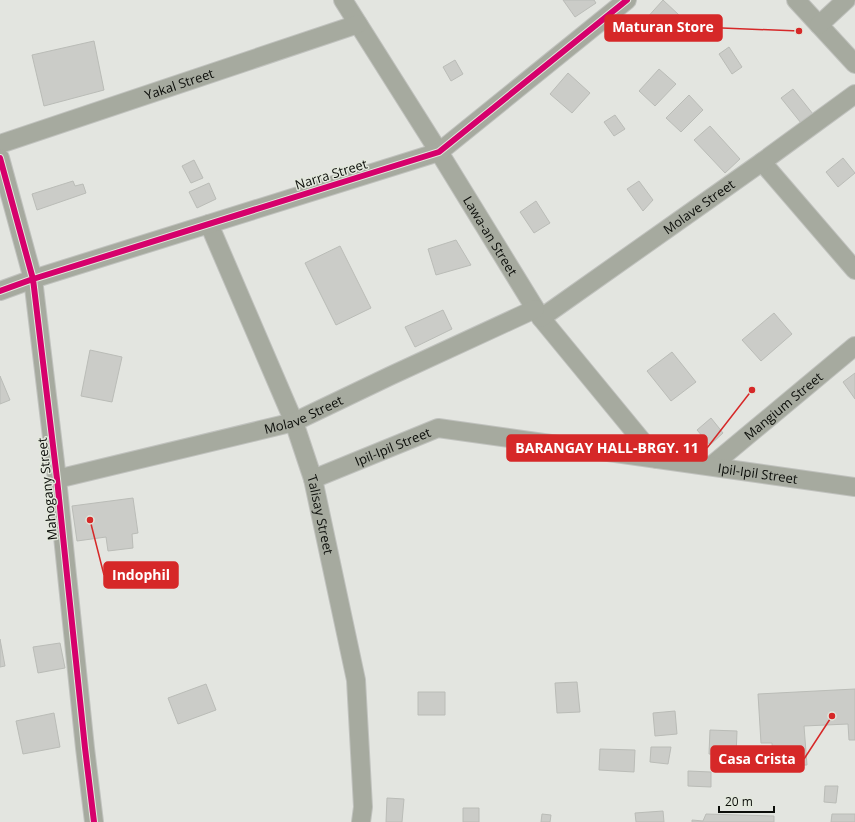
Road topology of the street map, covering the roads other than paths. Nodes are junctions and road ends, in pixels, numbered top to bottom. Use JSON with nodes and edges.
{"nodes":[{"id":1,"x":343,"y":0,"type":"edge"},
{"id":2,"x":627,"y":0,"type":"edge"},
{"id":3,"x":796,"y":0,"type":"edge"},
{"id":4,"x":846,"y":0,"type":"edge"},
{"id":5,"x":358,"y":24,"type":"junction"},
{"id":6,"x":819,"y":25,"type":"junction"},
{"id":7,"x":855,"y":64,"type":"edge"},
{"id":8,"x":855,"y":94,"type":"edge"},
{"id":9,"x":0,"y":144,"type":"edge"},
{"id":10,"x":439,"y":152,"type":"junction"},
{"id":11,"x":0,"y":158,"type":"edge"},
{"id":12,"x":762,"y":162,"type":"junction"},
{"id":13,"x":209,"y":224,"type":"junction"},
{"id":14,"x":855,"y":270,"type":"edge"},
{"id":15,"x":33,"y":279,"type":"junction"},
{"id":16,"x":0,"y":291,"type":"edge"},
{"id":17,"x":538,"y":314,"type":"junction"},
{"id":18,"x":855,"y":346,"type":"edge"},
{"id":19,"x":294,"y":422,"type":"junction"},
{"id":20,"x":657,"y":459,"type":"junction"},
{"id":21,"x":711,"y":466,"type":"junction"},
{"id":22,"x":57,"y":479,"type":"junction"},
{"id":23,"x":313,"y":479,"type":"junction"},
{"id":24,"x":855,"y":486,"type":"edge"},
{"id":25,"x":94,"y":822,"type":"edge"},
{"id":26,"x":361,"y":822,"type":"edge"}],
"edges":[{"from":1,"to":5,"type":"street","name":"Lawa-an Street"},
{"from":2,"to":10,"type":"street","name":"Narra Street"},
{"from":3,"to":6,"type":"street"},
{"from":4,"to":6,"type":"street"},
{"from":5,"to":9,"type":"street","name":"Yakal Street"},
{"from":5,"to":10,"type":"street","name":"Lawa-an Street"},
{"from":6,"to":7,"type":"street"},
{"from":8,"to":12,"type":"street","name":"Molave Street"},
{"from":10,"to":13,"type":"street","name":"Narra Street"},
{"from":10,"to":17,"type":"street","name":"Lawa-an Street"},
{"from":11,"to":15,"type":"street","name":"Mahogany Street"},
{"from":12,"to":14,"type":"street"},
{"from":12,"to":17,"type":"street","name":"Molave Street"},
{"from":13,"to":15,"type":"street","name":"Narra Street"},
{"from":13,"to":19,"type":"street","name":"Talisay Street"},
{"from":15,"to":16,"type":"street","name":"Narra Street"},
{"from":15,"to":22,"type":"street","name":"Mahogany Street"},
{"from":17,"to":19,"type":"street","name":"Molave Street"},
{"from":17,"to":20,"type":"street","name":"Lawa-an Street"},
{"from":18,"to":21,"type":"street","name":"Mangium Street"},
{"from":19,"to":22,"type":"street","name":"Molave Street"},
{"from":19,"to":23,"type":"street","name":"Talisay Street"},
{"from":20,"to":21,"type":"street","name":"Ipil-Ipil Street"},
{"from":20,"to":23,"type":"street","name":"Ipil-Ipil Street"},
{"from":21,"to":24,"type":"street","name":"Ipil-Ipil Street"},
{"from":22,"to":25,"type":"street","name":"Mahogany Street"},
{"from":23,"to":26,"type":"street","name":"Talisay Street"}]}
